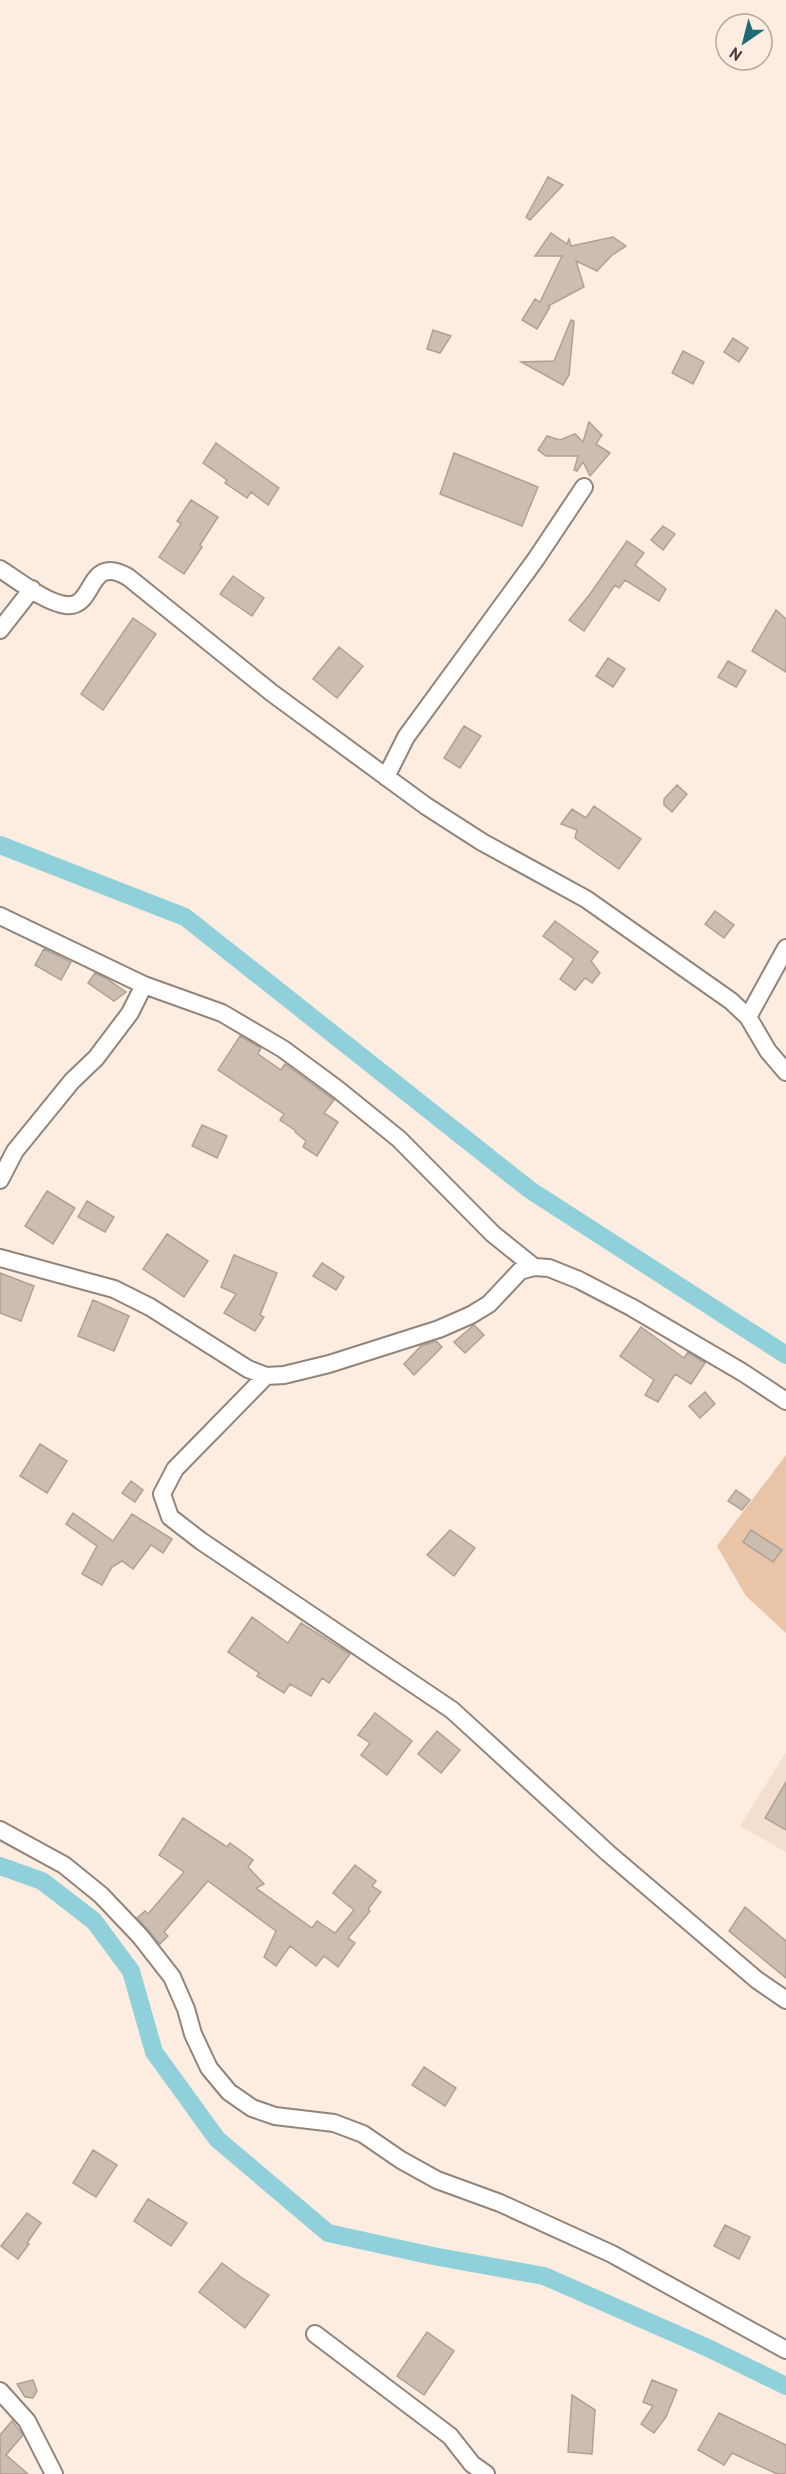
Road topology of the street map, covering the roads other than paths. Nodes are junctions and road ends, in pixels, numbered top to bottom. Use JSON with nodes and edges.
{"nodes":[{"id":1,"x":584,"y":487,"type":"dead end"},
{"id":2,"x":0,"y":569,"type":"edge"},
{"id":3,"x":32,"y":589,"type":"junction"},
{"id":4,"x":0,"y":630,"type":"edge"},
{"id":5,"x":386,"y":777,"type":"junction"},
{"id":6,"x":0,"y":916,"type":"edge"},
{"id":7,"x":786,"y":948,"type":"edge"},
{"id":8,"x":144,"y":985,"type":"junction"},
{"id":9,"x":748,"y":1017,"type":"junction"},
{"id":10,"x":786,"y":1071,"type":"edge"},
{"id":11,"x":0,"y":1180,"type":"edge"},
{"id":12,"x":0,"y":1258,"type":"edge"},
{"id":13,"x":534,"y":1267,"type":"junction"},
{"id":14,"x":266,"y":1376,"type":"junction"},
{"id":15,"x":786,"y":1401,"type":"edge"},
{"id":16,"x":0,"y":1830,"type":"edge"},
{"id":17,"x":786,"y":2000,"type":"edge"},
{"id":18,"x":315,"y":2334,"type":"dead end"},
{"id":19,"x":786,"y":2350,"type":"edge"},
{"id":20,"x":0,"y":2391,"type":"edge"},
{"id":21,"x":54,"y":2474,"type":"edge"},
{"id":22,"x":486,"y":2474,"type":"edge"}],
"edges":[{"from":1,"to":5,"type":"street"},
{"from":2,"to":3,"type":"street"},
{"from":3,"to":4,"type":"street"},
{"from":3,"to":5,"type":"street"},
{"from":5,"to":9,"type":"street"},
{"from":6,"to":8,"type":"street"},
{"from":7,"to":9,"type":"street"},
{"from":8,"to":11,"type":"street"},
{"from":8,"to":13,"type":"street"},
{"from":9,"to":10,"type":"street"},
{"from":12,"to":14,"type":"street"},
{"from":13,"to":14,"type":"street"},
{"from":13,"to":15,"type":"street"},
{"from":14,"to":17,"type":"street"},
{"from":16,"to":19,"type":"street"},
{"from":18,"to":22,"type":"street"},
{"from":20,"to":21,"type":"street"}]}
